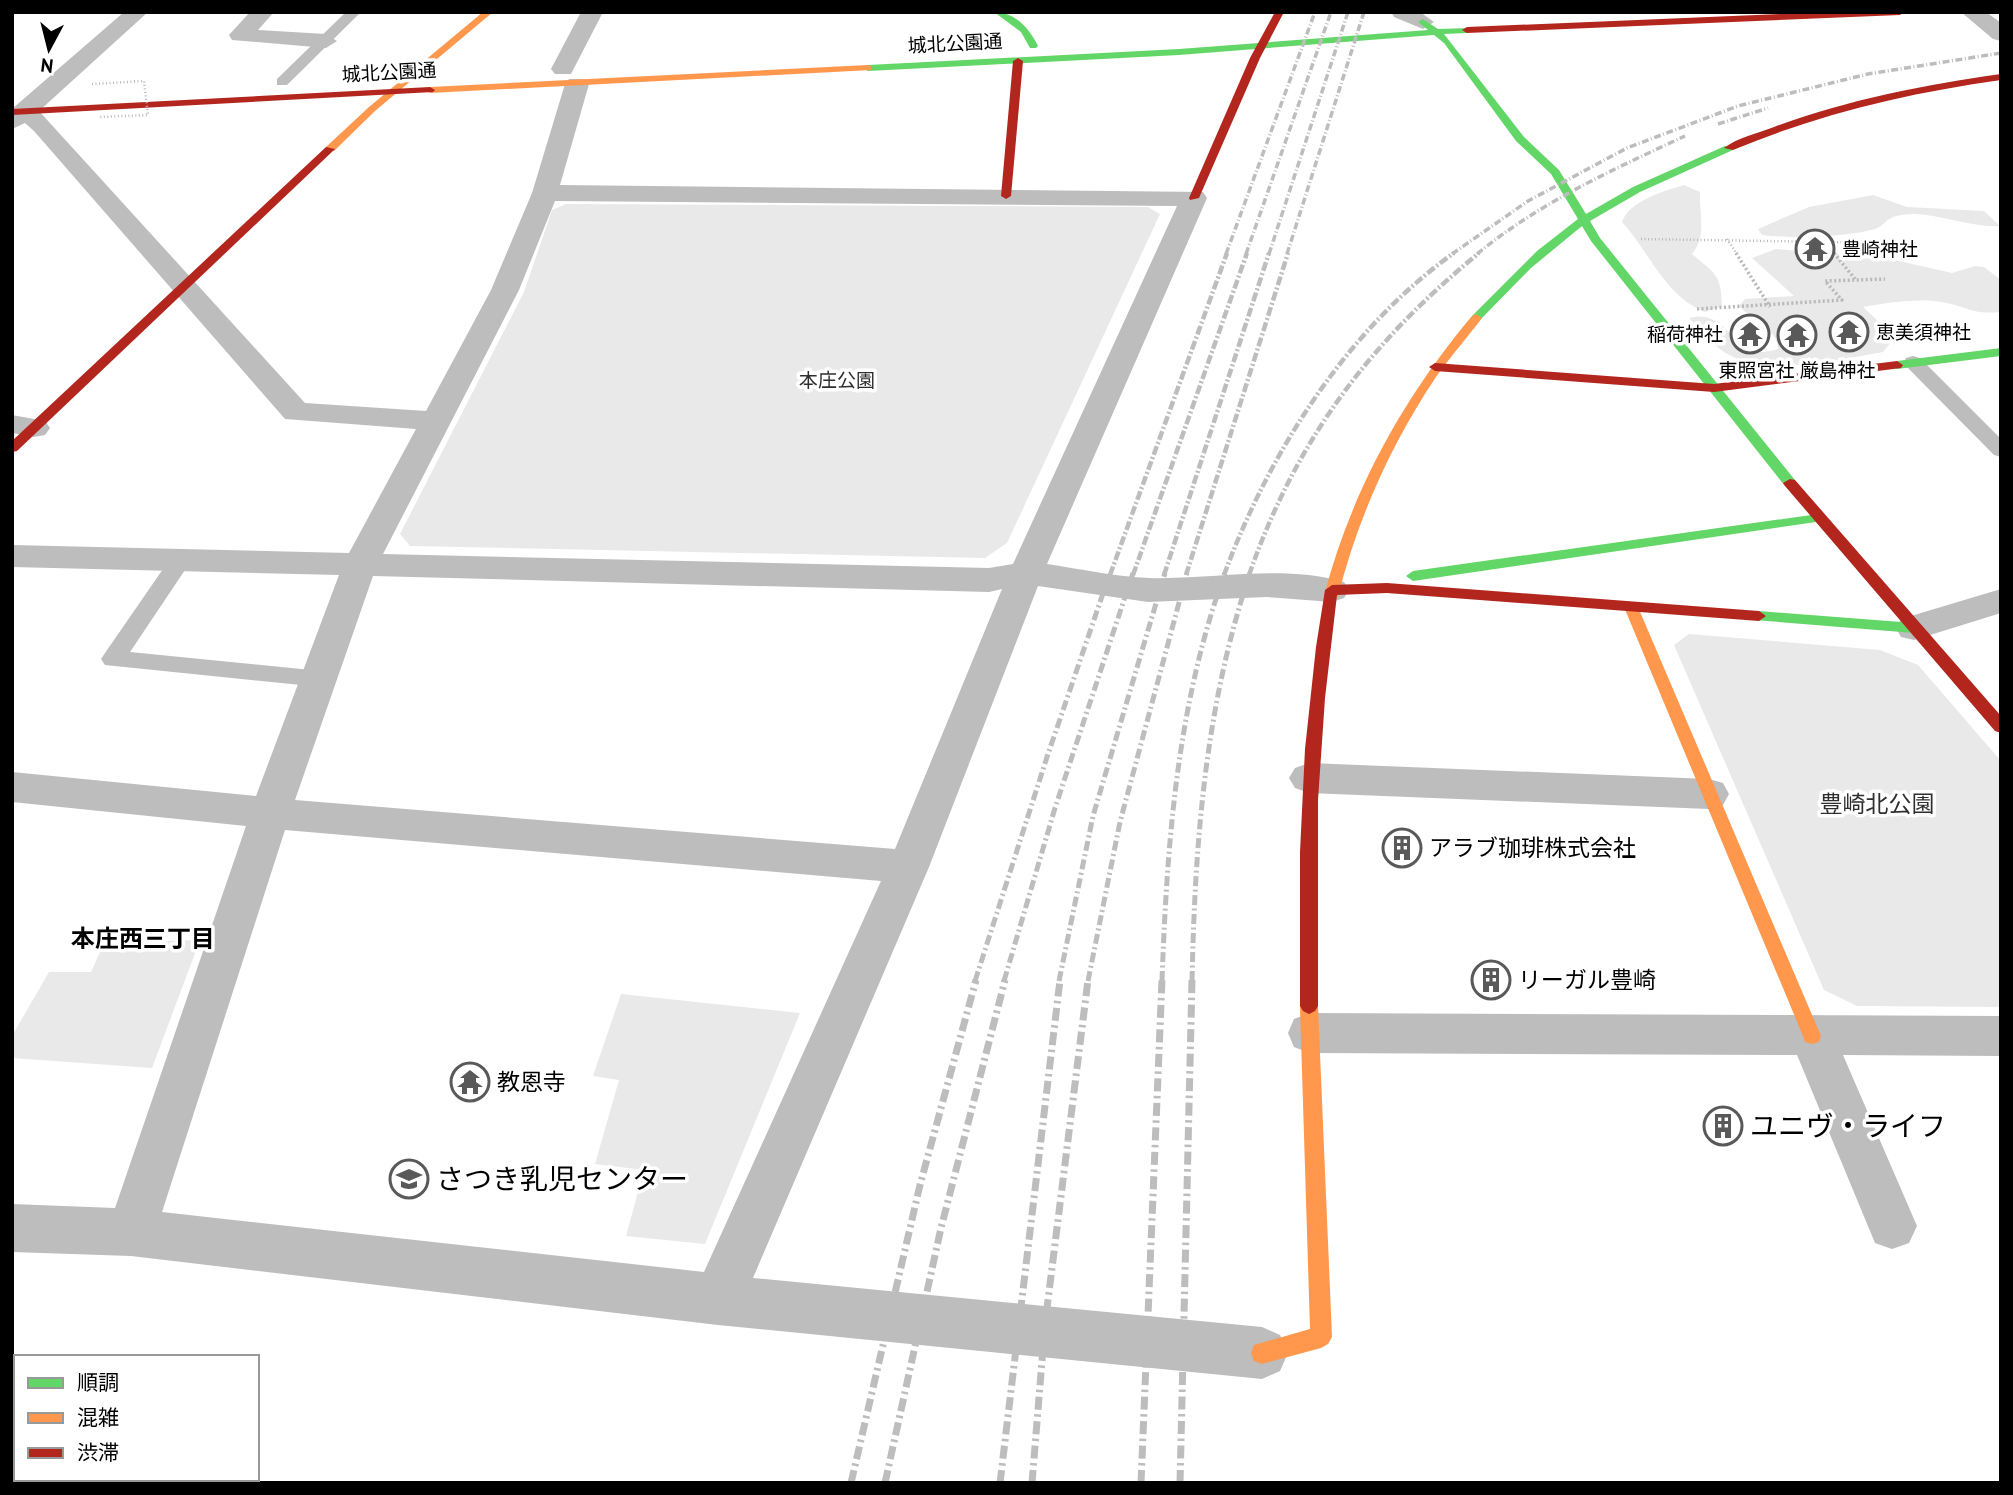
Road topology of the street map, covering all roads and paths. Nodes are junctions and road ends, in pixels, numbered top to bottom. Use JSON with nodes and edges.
{"nodes":[{"id":1,"x":137,"y":12,"type":"edge"},
{"id":2,"x":262,"y":12,"type":"edge"},
{"id":3,"x":354,"y":12,"type":"edge"},
{"id":4,"x":489,"y":12,"type":"edge"},
{"id":5,"x":592,"y":12,"type":"edge"},
{"id":6,"x":998,"y":12,"type":"edge"},
{"id":7,"x":1280,"y":12,"type":"edge"},
{"id":8,"x":1402,"y":12,"type":"edge"},
{"id":9,"x":1533,"y":12,"type":"edge"},
{"id":10,"x":1900,"y":12,"type":"edge"},
{"id":11,"x":1972,"y":12,"type":"edge"},
{"id":12,"x":1430,"y":27,"type":"junction"},
{"id":13,"x":1272,"y":33,"type":"junction"},
{"id":14,"x":2001,"y":34,"type":"edge"},
{"id":15,"x":326,"y":40,"type":"junction"},
{"id":16,"x":1033,"y":46,"type":"junction"},
{"id":17,"x":1262,"y":47,"type":"junction"},
{"id":18,"x":1018,"y":61,"type":"junction"},
{"id":19,"x":412,"y":76,"type":"junction"},
{"id":20,"x":570,"y":77,"type":"junction"},
{"id":21,"x":2001,"y":77,"type":"edge"},
{"id":22,"x":282,"y":82,"type":"junction"},
{"id":23,"x":92,"y":84,"type":"dead end"},
{"id":24,"x":393,"y":93,"type":"junction"},
{"id":25,"x":21,"y":107,"type":"edge"},
{"id":26,"x":100,"y":117,"type":"dead end"},
{"id":27,"x":545,"y":193,"type":"junction"},
{"id":28,"x":1006,"y":196,"type":"junction"},
{"id":29,"x":1194,"y":198,"type":"junction"},
{"id":30,"x":1582,"y":221,"type":"junction"},
{"id":31,"x":1726,"y":238,"type":"junction"},
{"id":32,"x":1595,"y":239,"type":"junction"},
{"id":33,"x":1827,"y":243,"type":"junction"},
{"id":34,"x":1891,"y":243,"type":"dead end"},
{"id":35,"x":1885,"y":279,"type":"dead end"},
{"id":36,"x":1856,"y":280,"type":"junction"},
{"id":37,"x":187,"y":286,"type":"junction"},
{"id":38,"x":1770,"y":307,"type":"junction"},
{"id":39,"x":1652,"y":311,"type":"junction"},
{"id":40,"x":2001,"y":352,"type":"edge"},
{"id":41,"x":1913,"y":362,"type":"junction"},
{"id":42,"x":1436,"y":367,"type":"junction"},
{"id":43,"x":1714,"y":388,"type":"junction"},
{"id":44,"x":438,"y":421,"type":"junction"},
{"id":45,"x":19,"y":433,"type":"edge"},
{"id":46,"x":2001,"y":451,"type":"edge"},
{"id":47,"x":1818,"y":517,"type":"junction"},
{"id":48,"x":12,"y":556,"type":"edge"},
{"id":49,"x":180,"y":561,"type":"junction"},
{"id":50,"x":360,"y":564,"type":"junction"},
{"id":51,"x":1027,"y":573,"type":"junction"},
{"id":52,"x":1332,"y":590,"type":"junction"},
{"id":53,"x":2001,"y":601,"type":"edge"},
{"id":54,"x":1631,"y":607,"type":"junction"},
{"id":55,"x":1914,"y":628,"type":"junction"},
{"id":56,"x":321,"y":679,"type":"junction"},
{"id":57,"x":2001,"y":727,"type":"edge"},
{"id":58,"x":1309,"y":778,"type":"junction"},
{"id":59,"x":12,"y":787,"type":"edge"},
{"id":60,"x":1709,"y":794,"type":"junction"},
{"id":61,"x":270,"y":813,"type":"junction"},
{"id":62,"x":908,"y":867,"type":"junction"},
{"id":63,"x":1310,"y":1033,"type":"junction"},
{"id":64,"x":1812,"y":1036,"type":"junction"},
{"id":65,"x":2001,"y":1036,"type":"edge"},
{"id":66,"x":1892,"y":1226,"type":"dead end"},
{"id":67,"x":12,"y":1228,"type":"edge"},
{"id":68,"x":131,"y":1232,"type":"junction"},
{"id":69,"x":718,"y":1300,"type":"junction"},
{"id":70,"x":1262,"y":1353,"type":"joint"}],
"edges":[{"from":1,"to":25,"type":"street"},
{"from":2,"to":15,"type":"street"},
{"from":3,"to":15,"type":"lane"},
{"from":4,"to":19,"type":"street"},
{"from":5,"to":20,"type":"street"},
{"from":6,"to":16,"type":"street"},
{"from":7,"to":13,"type":"street"},
{"from":8,"to":12,"type":"street"},
{"from":9,"to":12,"type":"street","name":"城北公園通"},
{"from":10,"to":12,"type":"street","name":"城北公園通"},
{"from":11,"to":14,"type":"street"},
{"from":12,"to":13,"type":"street","name":"城北公園通"},
{"from":12,"to":17,"type":"street","name":"城北公園通"},
{"from":12,"to":30,"type":"street"},
{"from":13,"to":16,"type":"street","name":"城北公園通"},
{"from":13,"to":17,"type":"street"},
{"from":15,"to":22,"type":"lane"},
{"from":16,"to":20,"type":"street","name":"城北公園通"},
{"from":17,"to":18,"type":"street","name":"城北公園通"},
{"from":17,"to":29,"type":"street"},
{"from":18,"to":20,"type":"street","name":"城北公園通"},
{"from":18,"to":28,"type":"street"},
{"from":19,"to":20,"type":"street","name":"城北公園通"},
{"from":19,"to":22,"type":"street","name":"城北公園通"},
{"from":19,"to":24,"type":"street"},
{"from":20,"to":24,"type":"street","name":"城北公園通"},
{"from":20,"to":27,"type":"street"},
{"from":21,"to":30,"type":"street"},
{"from":22,"to":25,"type":"street","name":"城北公園通"},
{"from":23,"to":26,"type":"path","bridge":true},
{"from":24,"to":25,"type":"street","name":"城北公園通"},
{"from":24,"to":37,"type":"street"},
{"from":25,"to":37,"type":"street"},
{"from":27,"to":28,"type":"street"},
{"from":27,"to":44,"type":"street"},
{"from":28,"to":29,"type":"street"},
{"from":29,"to":51,"type":"street"},
{"from":30,"to":32,"type":"street"},
{"from":30,"to":42,"type":"street"},
{"from":31,"to":32,"type":"path"},
{"from":31,"to":33,"type":"path"},
{"from":31,"to":38,"type":"path"},
{"from":32,"to":39,"type":"street"},
{"from":33,"to":34,"type":"path"},
{"from":33,"to":36,"type":"path"},
{"from":35,"to":36,"type":"path"},
{"from":36,"to":38,"type":"path"},
{"from":37,"to":44,"type":"street"},
{"from":37,"to":45,"type":"street"},
{"from":38,"to":39,"type":"path"},
{"from":39,"to":43,"type":"street"},
{"from":40,"to":41,"type":"street"},
{"from":41,"to":43,"type":"street"},
{"from":41,"to":46,"type":"lane"},
{"from":42,"to":43,"type":"street"},
{"from":42,"to":52,"type":"street"},
{"from":43,"to":47,"type":"street"},
{"from":44,"to":50,"type":"street"},
{"from":47,"to":52,"type":"street"},
{"from":47,"to":55,"type":"street"},
{"from":48,"to":49,"type":"street"},
{"from":49,"to":50,"type":"street"},
{"from":49,"to":56,"type":"lane"},
{"from":50,"to":51,"type":"street"},
{"from":50,"to":56,"type":"street"},
{"from":51,"to":52,"type":"street"},
{"from":51,"to":62,"type":"street"},
{"from":52,"to":54,"type":"street"},
{"from":52,"to":58,"type":"street"},
{"from":53,"to":55,"type":"street"},
{"from":54,"to":55,"type":"street"},
{"from":54,"to":60,"type":"street"},
{"from":55,"to":57,"type":"street"},
{"from":56,"to":61,"type":"street"},
{"from":58,"to":60,"type":"street"},
{"from":58,"to":63,"type":"street"},
{"from":59,"to":61,"type":"street"},
{"from":60,"to":64,"type":"street"},
{"from":61,"to":62,"type":"street"},
{"from":61,"to":68,"type":"street"},
{"from":62,"to":69,"type":"street"},
{"from":63,"to":64,"type":"street"},
{"from":63,"to":70,"type":"street"},
{"from":64,"to":65,"type":"street"},
{"from":64,"to":66,"type":"street"},
{"from":67,"to":68,"type":"street"},
{"from":68,"to":69,"type":"street"},
{"from":69,"to":70,"type":"street"}]}
